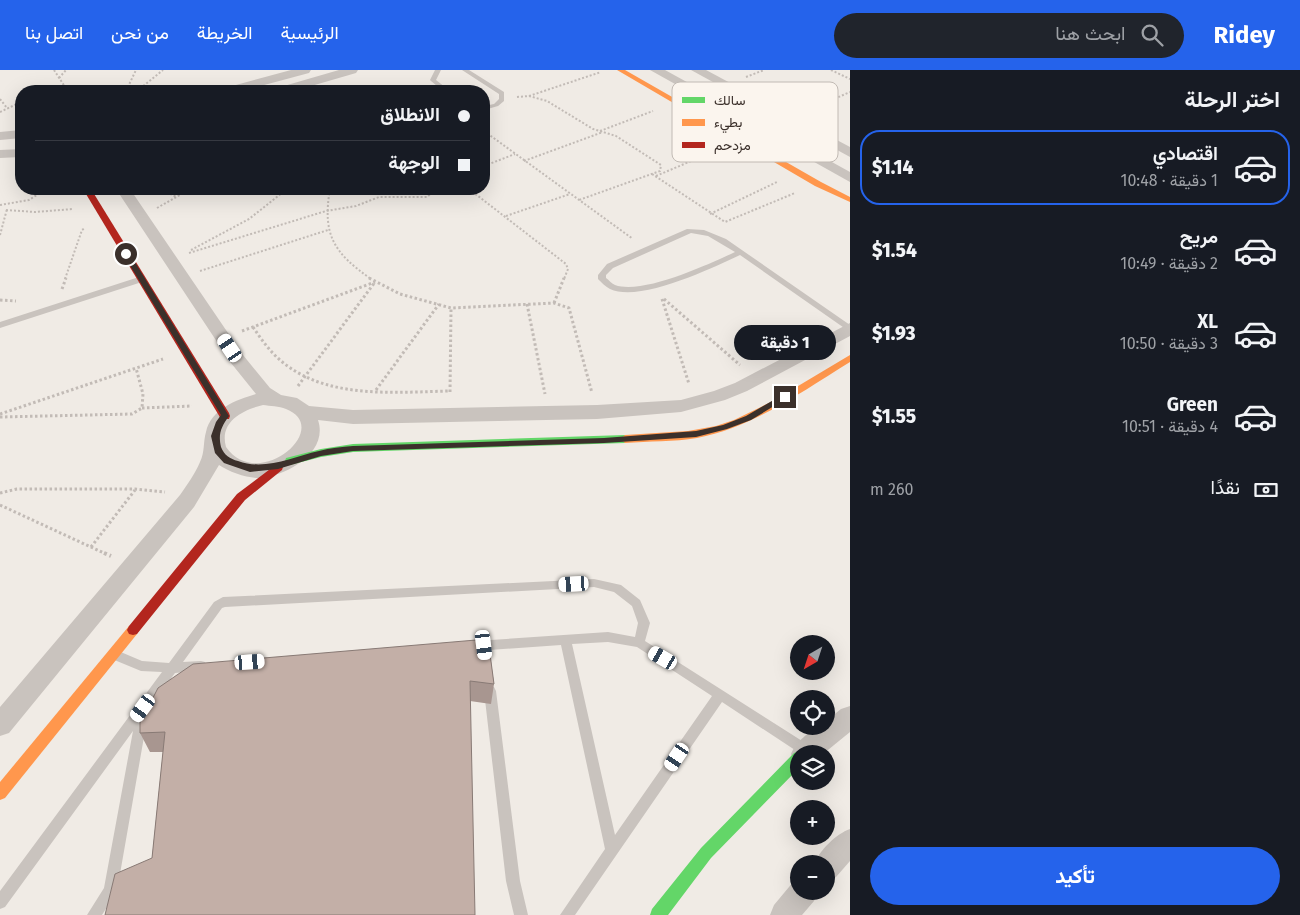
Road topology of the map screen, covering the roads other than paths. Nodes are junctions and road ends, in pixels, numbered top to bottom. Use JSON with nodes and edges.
{"nodes":[{"id":1,"x":302,"y":70,"type":"edge"},
{"id":2,"x":352,"y":70,"type":"edge"},
{"id":3,"x":438,"y":70,"type":"edge"},
{"id":4,"x":465,"y":70,"type":"edge"},
{"id":5,"x":620,"y":70,"type":"edge"},
{"id":6,"x":656,"y":70,"type":"edge"},
{"id":7,"x":698,"y":70,"type":"edge"},
{"id":8,"x":678,"y":82,"type":"edge"},
{"id":9,"x":720,"y":82,"type":"edge"},
{"id":10,"x":250,"y":85,"type":"edge"},
{"id":11,"x":301,"y":85,"type":"edge"},
{"id":12,"x":439,"y":85,"type":"edge"},
{"id":13,"x":489,"y":85,"type":"edge"},
{"id":14,"x":490,"y":86,"type":"edge"},
{"id":15,"x":672,"y":99,"type":"edge"},
{"id":16,"x":490,"y":106,"type":"edge"},
{"id":17,"x":15,"y":135,"type":"edge"},
{"id":18,"x":0,"y":136,"type":"edge"},
{"id":19,"x":838,"y":146,"type":"edge"},
{"id":20,"x":850,"y":152,"type":"edge"},
{"id":21,"x":15,"y":153,"type":"edge"},
{"id":22,"x":0,"y":154,"type":"edge"},
{"id":23,"x":780,"y":162,"type":"edge"},
{"id":24,"x":821,"y":162,"type":"edge"},
{"id":25,"x":850,"y":178,"type":"edge"},
{"id":26,"x":90,"y":195,"type":"edge"},
{"id":27,"x":127,"y":195,"type":"edge"},
{"id":28,"x":850,"y":200,"type":"edge"},
{"id":29,"x":741,"y":252,"type":"junction"},
{"id":30,"x":142,"y":279,"type":"junction"},
{"id":31,"x":0,"y":325,"type":"edge"},
{"id":32,"x":850,"y":329,"type":"edge"},
{"id":33,"x":850,"y":358,"type":"edge"},
{"id":34,"x":281,"y":401,"type":"junction"},
{"id":35,"x":222,"y":410,"type":"junction"},
{"id":36,"x":304,"y":412,"type":"junction"},
{"id":37,"x":215,"y":444,"type":"junction"},
{"id":38,"x":284,"y":464,"type":"junction"},
{"id":39,"x":565,"y":639,"type":"junction"},
{"id":40,"x":639,"y":643,"type":"junction"},
{"id":41,"x":484,"y":645,"type":"junction"},
{"id":42,"x":464,"y":647,"type":"edge"},
{"id":43,"x":112,"y":654,"type":"junction"},
{"id":44,"x":486,"y":660,"type":"edge"},
{"id":45,"x":211,"y":665,"type":"edge"},
{"id":46,"x":172,"y":668,"type":"junction"},
{"id":47,"x":488,"y":677,"type":"edge"},
{"id":48,"x":720,"y":694,"type":"junction"},
{"id":49,"x":143,"y":708,"type":"junction"},
{"id":50,"x":850,"y":717,"type":"edge"},
{"id":51,"x":0,"y":725,"type":"edge"},
{"id":52,"x":791,"y":745,"type":"edge"},
{"id":53,"x":814,"y":745,"type":"edge"},
{"id":54,"x":790,"y":767,"type":"edge"},
{"id":55,"x":0,"y":793,"type":"edge"},
{"id":56,"x":850,"y":842,"type":"edge"},
{"id":57,"x":612,"y":852,"type":"junction"},
{"id":58,"x":835,"y":857,"type":"edge"},
{"id":59,"x":796,"y":900,"type":"edge"},
{"id":60,"x":0,"y":902,"type":"edge"},
{"id":61,"x":94,"y":915,"type":"edge"},
{"id":62,"x":521,"y":915,"type":"edge"},
{"id":63,"x":567,"y":915,"type":"edge"},
{"id":64,"x":658,"y":915,"type":"edge"},
{"id":65,"x":784,"y":915,"type":"edge"}],
"edges":[{"from":1,"to":10,"type":"street"},
{"from":2,"to":11,"type":"street"},
{"from":3,"to":12,"type":"lane"},
{"from":4,"to":13,"type":"lane"},
{"from":5,"to":15,"type":"street"},
{"from":6,"to":8,"type":"street"},
{"from":7,"to":9,"type":"street"},
{"from":14,"to":16,"type":"lane"},
{"from":17,"to":18,"type":"street"},
{"from":19,"to":20,"type":"street"},
{"from":21,"to":22,"type":"street"},
{"from":23,"to":28,"type":"street"},
{"from":24,"to":25,"type":"street"},
{"from":26,"to":30,"type":"street"},
{"from":27,"to":34,"type":"street"},
{"from":29,"to":29,"type":"lane"},
{"from":29,"to":32,"type":"lane"},
{"from":30,"to":31,"type":"lane"},
{"from":30,"to":35,"type":"street"},
{"from":32,"to":36,"type":"street"},
{"from":33,"to":38,"type":"street"},
{"from":34,"to":35,"type":"street"},
{"from":34,"to":36,"type":"street"},
{"from":35,"to":37,"type":"street"},
{"from":36,"to":38,"type":"street"},
{"from":37,"to":38,"type":"street"},
{"from":37,"to":51,"type":"street"},
{"from":38,"to":43,"type":"street"},
{"from":39,"to":40,"type":"lane"},
{"from":39,"to":41,"type":"lane"},
{"from":39,"to":57,"type":"lane"},
{"from":40,"to":46,"type":"lane"},
{"from":40,"to":48,"type":"lane"},
{"from":41,"to":42,"type":"lane"},
{"from":41,"to":44,"type":"lane"},
{"from":43,"to":46,"type":"lane"},
{"from":43,"to":55,"type":"street"},
{"from":45,"to":46,"type":"lane"},
{"from":46,"to":49,"type":"lane"},
{"from":47,"to":62,"type":"lane"},
{"from":48,"to":52,"type":"lane"},
{"from":48,"to":57,"type":"lane"},
{"from":49,"to":60,"type":"lane"},
{"from":49,"to":61,"type":"lane"},
{"from":50,"to":53,"type":"street"},
{"from":54,"to":64,"type":"street"},
{"from":56,"to":58,"type":"street"},
{"from":57,"to":63,"type":"lane"},
{"from":59,"to":65,"type":"street"}]}
